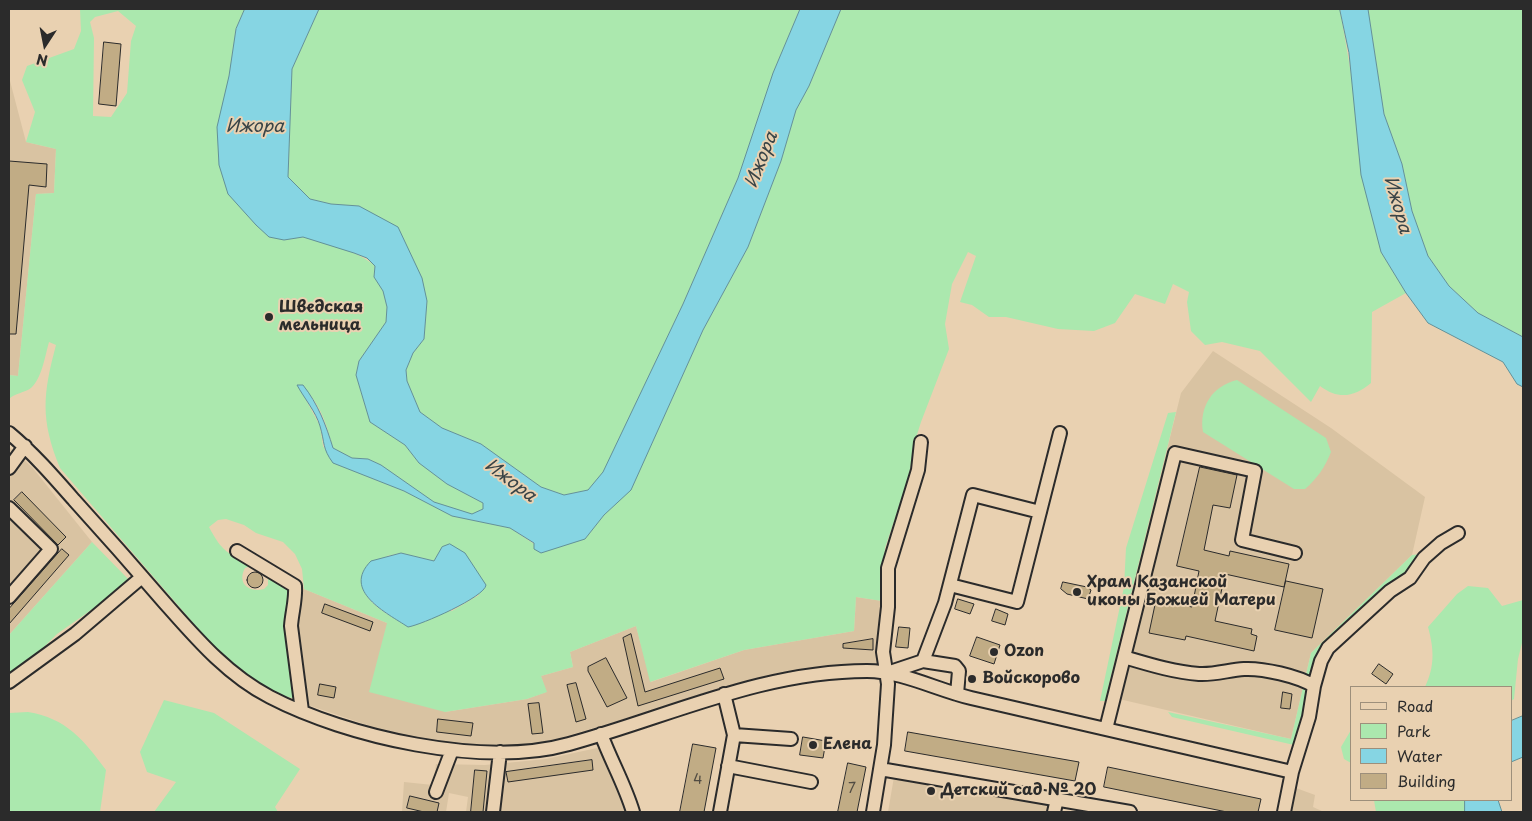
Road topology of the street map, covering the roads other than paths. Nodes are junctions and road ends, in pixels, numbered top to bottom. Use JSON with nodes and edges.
{"nodes":[{"id":1,"x":9,"y":433,"type":"edge"},
{"id":2,"x":1060,"y":433,"type":"dead end"},
{"id":3,"x":921,"y":442,"type":"dead end"},
{"id":4,"x":25,"y":446,"type":"junction"},
{"id":5,"x":9,"y":468,"type":"edge"},
{"id":6,"x":9,"y":508,"type":"edge"},
{"id":7,"x":1040,"y":512,"type":"junction"},
{"id":8,"x":1458,"y":533,"type":"dead end"},
{"id":9,"x":237,"y":551,"type":"dead end"},
{"id":10,"x":1295,"y":553,"type":"dead end"},
{"id":11,"x":142,"y":577,"type":"junction"},
{"id":12,"x":950,"y":585,"type":"junction"},
{"id":13,"x":9,"y":597,"type":"edge"},
{"id":14,"x":1124,"y":657,"type":"junction"},
{"id":15,"x":923,"y":662,"type":"junction"},
{"id":16,"x":887,"y":673,"type":"junction"},
{"id":17,"x":9,"y":682,"type":"edge"},
{"id":18,"x":1314,"y":686,"type":"junction"},
{"id":19,"x":724,"y":694,"type":"junction"},
{"id":20,"x":957,"y":694,"type":"junction"},
{"id":21,"x":302,"y":711,"type":"junction"},
{"id":22,"x":1106,"y":729,"type":"junction"},
{"id":23,"x":601,"y":734,"type":"junction"},
{"id":24,"x":734,"y":735,"type":"junction"},
{"id":25,"x":791,"y":739,"type":"dead end"},
{"id":26,"x":452,"y":750,"type":"junction"},
{"id":27,"x":500,"y":752,"type":"junction"},
{"id":28,"x":728,"y":766,"type":"junction"},
{"id":29,"x":880,"y":769,"type":"junction"},
{"id":30,"x":1292,"y":772,"type":"junction"},
{"id":31,"x":811,"y":782,"type":"dead end"},
{"id":32,"x":436,"y":792,"type":"dead end"},
{"id":33,"x":1057,"y":799,"type":"junction"},
{"id":34,"x":1110,"y":810,"type":"edge"},
{"id":35,"x":493,"y":812,"type":"edge"},
{"id":36,"x":633,"y":812,"type":"edge"},
{"id":37,"x":720,"y":812,"type":"edge"},
{"id":38,"x":873,"y":812,"type":"edge"},
{"id":39,"x":1054,"y":812,"type":"edge"},
{"id":40,"x":1130,"y":812,"type":"edge"},
{"id":41,"x":1284,"y":812,"type":"edge"}],
"edges":[{"from":1,"to":4,"type":"street"},
{"from":2,"to":7,"type":"street"},
{"from":3,"to":16,"type":"street"},
{"from":4,"to":5,"type":"street"},
{"from":4,"to":11,"type":"street"},
{"from":6,"to":13,"type":"street"},
{"from":7,"to":12,"type":"street"},
{"from":7,"to":12,"type":"street"},
{"from":8,"to":18,"type":"street"},
{"from":9,"to":21,"type":"street"},
{"from":10,"to":14,"type":"street"},
{"from":11,"to":17,"type":"street"},
{"from":11,"to":21,"type":"street"},
{"from":12,"to":15,"type":"street"},
{"from":14,"to":18,"type":"street"},
{"from":14,"to":22,"type":"street"},
{"from":15,"to":16,"type":"street"},
{"from":15,"to":20,"type":"street"},
{"from":16,"to":19,"type":"street"},
{"from":16,"to":20,"type":"street"},
{"from":16,"to":29,"type":"street"},
{"from":18,"to":30,"type":"street"},
{"from":19,"to":23,"type":"street"},
{"from":19,"to":24,"type":"street"},
{"from":20,"to":22,"type":"street"},
{"from":21,"to":26,"type":"street"},
{"from":22,"to":30,"type":"street"},
{"from":23,"to":27,"type":"street"},
{"from":23,"to":36,"type":"street"},
{"from":24,"to":25,"type":"street"},
{"from":24,"to":28,"type":"street"},
{"from":26,"to":27,"type":"street"},
{"from":26,"to":32,"type":"street"},
{"from":27,"to":35,"type":"street"},
{"from":28,"to":31,"type":"street"},
{"from":28,"to":37,"type":"street"},
{"from":29,"to":33,"type":"street"},
{"from":29,"to":38,"type":"street"},
{"from":30,"to":41,"type":"street"},
{"from":33,"to":34,"type":"street"},
{"from":33,"to":39,"type":"street"},
{"from":34,"to":40,"type":"street"}]}
